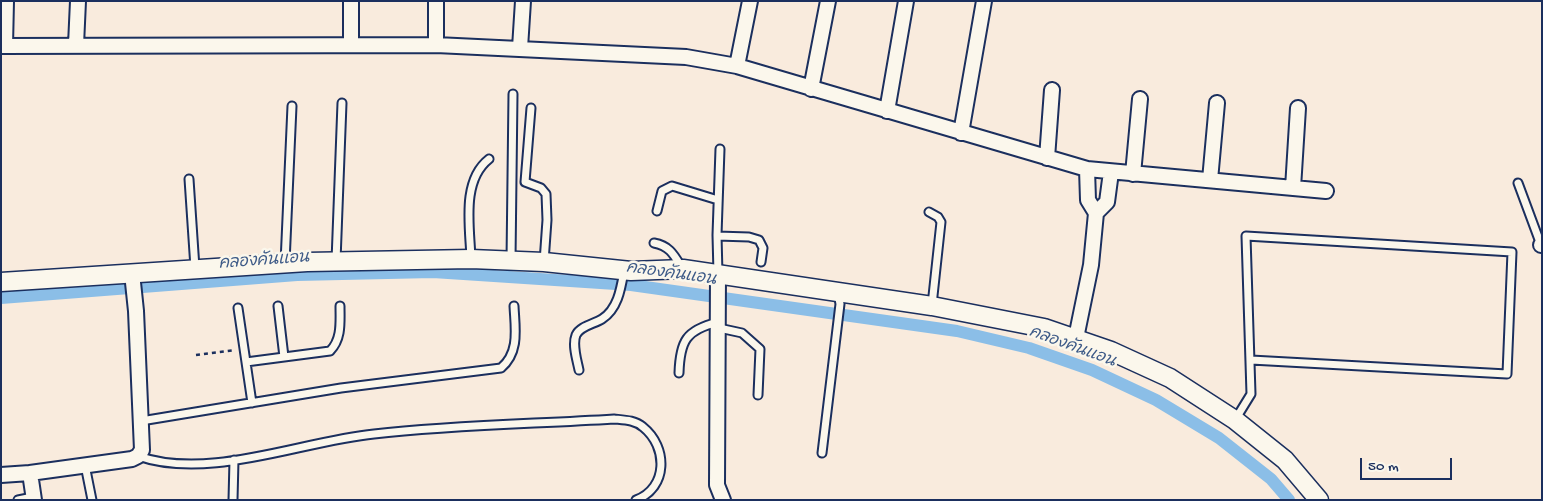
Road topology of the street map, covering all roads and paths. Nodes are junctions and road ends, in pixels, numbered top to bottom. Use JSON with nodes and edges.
{"nodes":[{"id":1,"x":6,"y":1,"type":"edge"},
{"id":2,"x":78,"y":1,"type":"edge"},
{"id":3,"x":351,"y":1,"type":"edge"},
{"id":4,"x":436,"y":1,"type":"edge"},
{"id":5,"x":523,"y":1,"type":"edge"},
{"id":6,"x":750,"y":1,"type":"edge"},
{"id":7,"x":828,"y":1,"type":"edge"},
{"id":8,"x":906,"y":1,"type":"edge"},
{"id":9,"x":984,"y":1,"type":"edge"},
{"id":10,"x":76,"y":45,"type":"junction"},
{"id":11,"x":436,"y":45,"type":"junction"},
{"id":12,"x":3,"y":46,"type":"edge"},
{"id":13,"x":351,"y":46,"type":"junction"},
{"id":14,"x":520,"y":48,"type":"junction"},
{"id":15,"x":737,"y":66,"type":"junction"},
{"id":16,"x":812,"y":89,"type":"junction"},
{"id":17,"x":1052,"y":90,"type":"dead end"},
{"id":18,"x":513,"y":94,"type":"dead end"},
{"id":19,"x":1140,"y":99,"type":"dead end"},
{"id":20,"x":342,"y":103,"type":"dead end"},
{"id":21,"x":1217,"y":103,"type":"dead end"},
{"id":22,"x":292,"y":106,"type":"dead end"},
{"id":23,"x":531,"y":108,"type":"dead end"},
{"id":24,"x":1298,"y":108,"type":"dead end"},
{"id":25,"x":888,"y":111,"type":"junction"},
{"id":26,"x":962,"y":133,"type":"junction"},
{"id":27,"x":720,"y":149,"type":"dead end"},
{"id":28,"x":1047,"y":158,"type":"junction"},
{"id":29,"x":489,"y":159,"type":"dead end"},
{"id":30,"x":1087,"y":170,"type":"junction"},
{"id":31,"x":1111,"y":172,"type":"junction"},
{"id":32,"x":1133,"y":174,"type":"junction"},
{"id":33,"x":189,"y":179,"type":"dead end"},
{"id":34,"x":1210,"y":180,"type":"junction"},
{"id":35,"x":1518,"y":183,"type":"dead end"},
{"id":36,"x":1293,"y":188,"type":"junction"},
{"id":37,"x":1326,"y":191,"type":"dead end"},
{"id":38,"x":718,"y":200,"type":"junction"},
{"id":39,"x":657,"y":211,"type":"dead end"},
{"id":40,"x":929,"y":212,"type":"dead end"},
{"id":41,"x":1096,"y":213,"type":"junction"},
{"id":42,"x":717,"y":236,"type":"junction"},
{"id":43,"x":654,"y":243,"type":"dead end"},
{"id":44,"x":1541,"y":245,"type":"edge"},
{"id":45,"x":471,"y":259,"type":"junction"},
{"id":46,"x":336,"y":261,"type":"junction"},
{"id":47,"x":511,"y":261,"type":"junction"},
{"id":48,"x":544,"y":262,"type":"junction"},
{"id":49,"x":761,"y":262,"type":"dead end"},
{"id":50,"x":285,"y":263,"type":"junction"},
{"id":51,"x":195,"y":269,"type":"junction"},
{"id":52,"x":683,"y":269,"type":"junction"},
{"id":53,"x":718,"y":274,"type":"junction"},
{"id":54,"x":623,"y":275,"type":"junction"},
{"id":55,"x":132,"y":278,"type":"junction"},
{"id":56,"x":1,"y":282,"type":"edge"},
{"id":57,"x":839,"y":298,"type":"junction"},
{"id":58,"x":278,"y":306,"type":"dead end"},
{"id":59,"x":340,"y":306,"type":"dead end"},
{"id":60,"x":514,"y":306,"type":"dead end"},
{"id":61,"x":932,"y":306,"type":"junction"},
{"id":62,"x":238,"y":308,"type":"dead end"},
{"id":63,"x":719,"y":322,"type":"junction"},
{"id":64,"x":1076,"y":338,"type":"junction"},
{"id":65,"x":244,"y":349,"type":"junction"},
{"id":66,"x":196,"y":355,"type":"dead end"},
{"id":67,"x":284,"y":357,"type":"junction"},
{"id":68,"x":1251,"y":360,"type":"junction"},
{"id":69,"x":246,"y":362,"type":"junction"},
{"id":70,"x":578,"y":370,"type":"dead end"},
{"id":71,"x":679,"y":373,"type":"dead end"},
{"id":72,"x":758,"y":395,"type":"dead end"},
{"id":73,"x":252,"y":403,"type":"junction"},
{"id":74,"x":1235,"y":420,"type":"junction"},
{"id":75,"x":141,"y":421,"type":"junction"},
{"id":76,"x":822,"y":454,"type":"dead end"},
{"id":77,"x":138,"y":456,"type":"junction"},
{"id":78,"x":234,"y":460,"type":"junction"},
{"id":79,"x":85,"y":465,"type":"junction"},
{"id":80,"x":30,"y":473,"type":"junction"},
{"id":81,"x":1,"y":475,"type":"edge"},
{"id":82,"x":33,"y":498,"type":"edge"},
{"id":83,"x":18,"y":500,"type":"edge"},
{"id":84,"x":92,"y":500,"type":"edge"},
{"id":85,"x":233,"y":500,"type":"edge"},
{"id":86,"x":636,"y":500,"type":"edge"},
{"id":87,"x":723,"y":500,"type":"edge"},
{"id":88,"x":1319,"y":500,"type":"edge"}],
"edges":[{"from":1,"to":12,"type":"street"},
{"from":2,"to":10,"type":"street"},
{"from":3,"to":13,"type":"street"},
{"from":4,"to":11,"type":"street"},
{"from":5,"to":14,"type":"street"},
{"from":6,"to":15,"type":"street"},
{"from":7,"to":16,"type":"street"},
{"from":8,"to":25,"type":"street"},
{"from":9,"to":26,"type":"street"},
{"from":10,"to":12,"type":"street"},
{"from":10,"to":13,"type":"street"},
{"from":11,"to":13,"type":"street"},
{"from":11,"to":14,"type":"street"},
{"from":14,"to":15,"type":"street"},
{"from":15,"to":16,"type":"street"},
{"from":16,"to":25,"type":"street"},
{"from":17,"to":28,"type":"street"},
{"from":18,"to":47,"type":"lane"},
{"from":19,"to":32,"type":"street"},
{"from":20,"to":46,"type":"lane"},
{"from":21,"to":34,"type":"street"},
{"from":22,"to":50,"type":"lane"},
{"from":23,"to":48,"type":"lane"},
{"from":24,"to":36,"type":"street"},
{"from":25,"to":26,"type":"street"},
{"from":26,"to":28,"type":"street"},
{"from":27,"to":38,"type":"lane"},
{"from":28,"to":30,"type":"street"},
{"from":29,"to":45,"type":"lane"},
{"from":30,"to":31,"type":"street"},
{"from":30,"to":41,"type":"street"},
{"from":31,"to":32,"type":"street"},
{"from":31,"to":41,"type":"street"},
{"from":32,"to":34,"type":"street"},
{"from":33,"to":51,"type":"lane"},
{"from":34,"to":36,"type":"street"},
{"from":35,"to":44,"type":"lane"},
{"from":36,"to":37,"type":"street"},
{"from":38,"to":39,"type":"lane"},
{"from":38,"to":42,"type":"lane"},
{"from":40,"to":61,"type":"lane"},
{"from":41,"to":64,"type":"street"},
{"from":42,"to":49,"type":"lane"},
{"from":42,"to":53,"type":"lane"},
{"from":43,"to":52,"type":"lane"},
{"from":45,"to":46,"type":"street"},
{"from":45,"to":47,"type":"street"},
{"from":46,"to":50,"type":"street"},
{"from":47,"to":48,"type":"street"},
{"from":48,"to":54,"type":"street"},
{"from":50,"to":51,"type":"street"},
{"from":51,"to":55,"type":"street"},
{"from":52,"to":53,"type":"street"},
{"from":52,"to":54,"type":"street"},
{"from":53,"to":57,"type":"street"},
{"from":53,"to":63,"type":"street"},
{"from":54,"to":70,"type":"lane"},
{"from":55,"to":56,"type":"street"},
{"from":55,"to":75,"type":"street"},
{"from":57,"to":61,"type":"street"},
{"from":57,"to":76,"type":"lane"},
{"from":58,"to":67,"type":"lane"},
{"from":59,"to":67,"type":"lane"},
{"from":60,"to":73,"type":"lane"},
{"from":61,"to":64,"type":"street"},
{"from":62,"to":65,"type":"lane"},
{"from":63,"to":71,"type":"lane"},
{"from":63,"to":72,"type":"lane"},
{"from":63,"to":87,"type":"street"},
{"from":64,"to":74,"type":"street"},
{"from":65,"to":66,"type":"path"},
{"from":65,"to":69,"type":"lane"},
{"from":67,"to":69,"type":"lane"},
{"from":68,"to":68,"type":"lane"},
{"from":68,"to":74,"type":"lane"},
{"from":69,"to":73,"type":"lane"},
{"from":73,"to":75,"type":"lane"},
{"from":74,"to":88,"type":"street"},
{"from":75,"to":77,"type":"street"},
{"from":77,"to":78,"type":"lane"},
{"from":77,"to":79,"type":"street"},
{"from":78,"to":85,"type":"lane"},
{"from":78,"to":86,"type":"lane"},
{"from":79,"to":80,"type":"street"},
{"from":79,"to":84,"type":"lane"},
{"from":80,"to":81,"type":"street"},
{"from":80,"to":82,"type":"street"},
{"from":82,"to":83,"type":"lane"}]}
